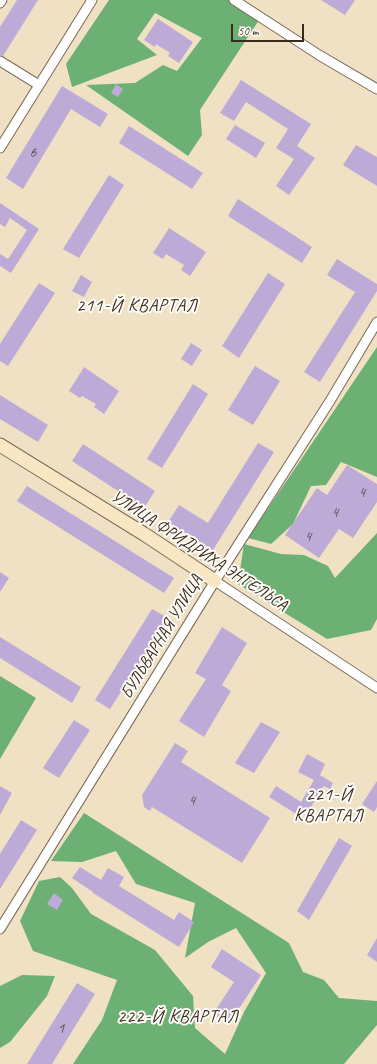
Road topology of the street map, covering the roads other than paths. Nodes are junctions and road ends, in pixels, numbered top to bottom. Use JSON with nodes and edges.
{"nodes":[{"id":1,"x":2,"y":0,"type":"edge"},
{"id":2,"x":92,"y":0,"type":"edge"},
{"id":3,"x":234,"y":0,"type":"edge"},
{"id":4,"x":0,"y":3,"type":"edge"},
{"id":5,"x":0,"y":61,"type":"edge"},
{"id":6,"x":39,"y":85,"type":"junction"},
{"id":7,"x":377,"y":89,"type":"edge"},
{"id":8,"x":0,"y":148,"type":"edge"},
{"id":9,"x":377,"y":322,"type":"edge"},
{"id":10,"x":0,"y":446,"type":"edge"},
{"id":11,"x":215,"y":581,"type":"junction"},
{"id":12,"x":377,"y":688,"type":"edge"},
{"id":13,"x":0,"y":929,"type":"edge"}],
"edges":[{"from":1,"to":4,"type":"street"},
{"from":2,"to":6,"type":"street"},
{"from":3,"to":7,"type":"street"},
{"from":5,"to":6,"type":"street"},
{"from":6,"to":8,"type":"street"},
{"from":9,"to":11,"type":"street","name":"БУЛЬВАРНАЯ УЛИЦА"},
{"from":10,"to":11,"type":"street","name":"УЛИЦА ФРИДРИХА ЭНГЕЛЬСА"},
{"from":11,"to":12,"type":"street","name":"УЛИЦА ФРИДРИХА ЭНГЕЛЬСА"},
{"from":11,"to":13,"type":"street","name":"БУЛЬВАРНАЯ УЛИЦА"}]}
